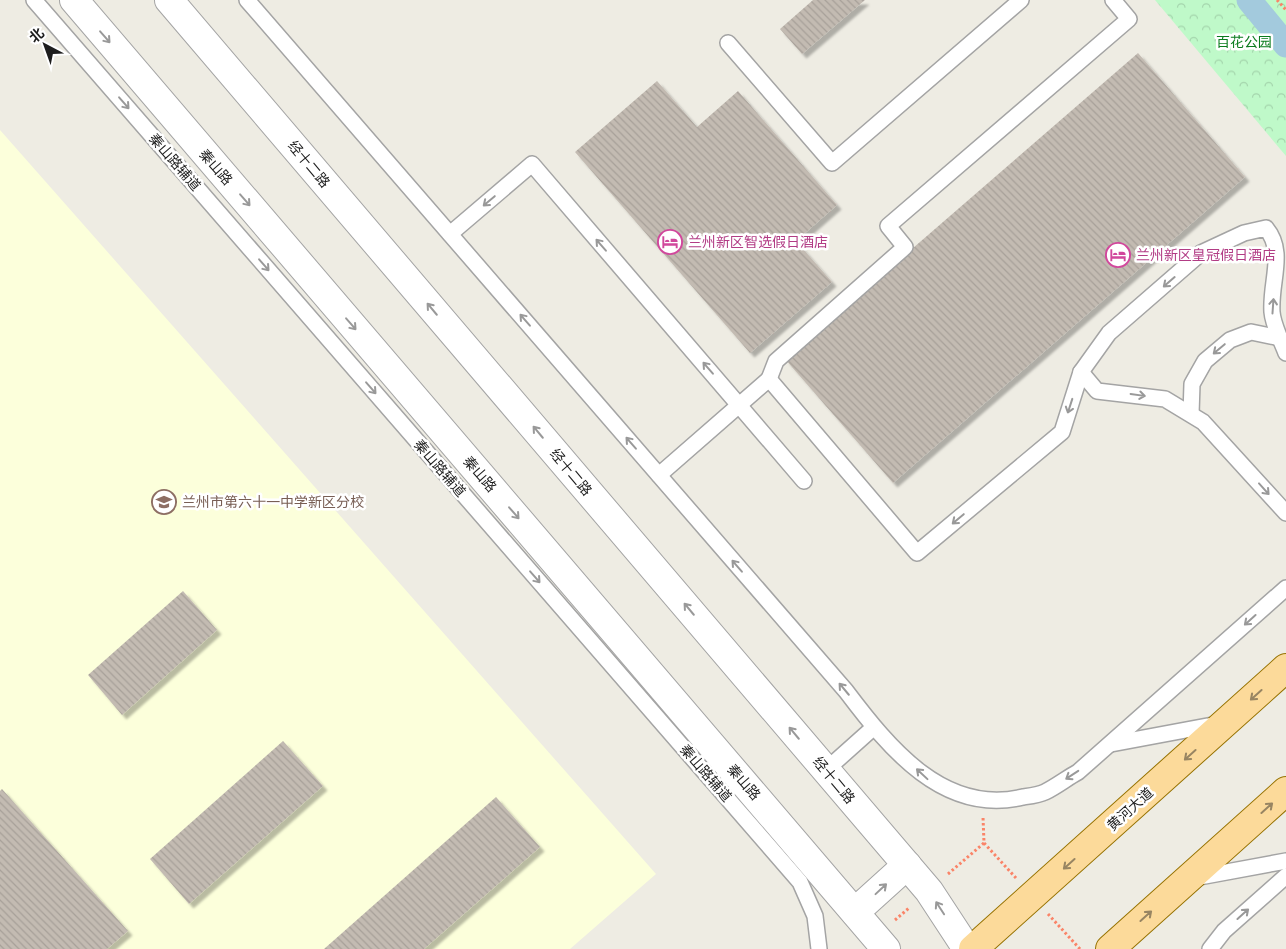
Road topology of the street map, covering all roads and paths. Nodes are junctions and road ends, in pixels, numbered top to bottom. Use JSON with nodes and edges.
{"nodes":[{"id":1,"x":34,"y":0,"type":"edge"},
{"id":2,"x":74,"y":0,"type":"edge"},
{"id":3,"x":169,"y":0,"type":"edge"},
{"id":4,"x":247,"y":0,"type":"edge"},
{"id":5,"x":1021,"y":0,"type":"edge"},
{"id":6,"x":1113,"y":0,"type":"edge"},
{"id":7,"x":1277,"y":0,"type":"edge"},
{"id":8,"x":1286,"y":10,"type":"edge"},
{"id":9,"x":728,"y":43,"type":"dead end"},
{"id":10,"x":450,"y":234,"type":"junction"},
{"id":11,"x":1280,"y":338,"type":"junction"},
{"id":12,"x":1286,"y":353,"type":"edge"},
{"id":13,"x":1082,"y":372,"type":"junction"},
{"id":14,"x":769,"y":379,"type":"junction"},
{"id":15,"x":740,"y":404,"type":"junction"},
{"id":16,"x":1191,"y":414,"type":"junction"},
{"id":17,"x":659,"y":475,"type":"junction"},
{"id":18,"x":804,"y":481,"type":"dead end"},
{"id":19,"x":1286,"y":513,"type":"edge"},
{"id":20,"x":1286,"y":588,"type":"edge"},
{"id":21,"x":1286,"y":668,"type":"edge"},
{"id":22,"x":1226,"y":722,"type":"junction"},
{"id":23,"x":873,"y":728,"type":"junction"},
{"id":24,"x":1109,"y":744,"type":"junction"},
{"id":25,"x":826,"y":770,"type":"junction"},
{"id":26,"x":1286,"y":791,"type":"edge"},
{"id":27,"x":1286,"y":861,"type":"edge"},
{"id":28,"x":907,"y":865,"type":"junction"},
{"id":29,"x":1286,"y":876,"type":"edge"},
{"id":30,"x":1188,"y":879,"type":"junction"},
{"id":31,"x":856,"y":912,"type":"junction"},
{"id":32,"x":819,"y":949,"type":"edge"},
{"id":33,"x":886,"y":949,"type":"edge"},
{"id":34,"x":967,"y":949,"type":"edge"},
{"id":35,"x":973,"y":949,"type":"edge"},
{"id":36,"x":1110,"y":949,"type":"edge"},
{"id":37,"x":1210,"y":949,"type":"edge"}],
"edges":[{"from":1,"to":32,"type":"lane","name":"秦山路辅道","one_way":true},
{"from":2,"to":31,"type":"street","name":"秦山路","one_way":true},
{"from":25,"to":3,"type":"street","name":"经十二路","one_way":true},
{"from":4,"to":10,"type":"lane"},
{"from":5,"to":9,"type":"lane"},
{"from":6,"to":14,"type":"lane"},
{"from":7,"to":8,"type":"path"},
{"from":15,"to":10,"type":"lane","one_way":true},
{"from":17,"to":10,"type":"lane","one_way":true},
{"from":11,"to":12,"type":"lane"},
{"from":11,"to":13,"type":"lane","one_way":true},
{"from":11,"to":16,"type":"lane","one_way":true},
{"from":13,"to":14,"type":"lane","one_way":true},
{"from":13,"to":16,"type":"lane","one_way":true},
{"from":14,"to":15,"type":"lane"},
{"from":15,"to":17,"type":"lane"},
{"from":15,"to":18,"type":"lane"},
{"from":16,"to":19,"type":"lane","one_way":true},
{"from":23,"to":17,"type":"lane","one_way":true},
{"from":20,"to":24,"type":"lane","one_way":true},
{"from":21,"to":22,"type":"main road","name":"黄河大道","one_way":true},
{"from":22,"to":24,"type":"lane"},
{"from":22,"to":35,"type":"main road","name":"黄河大道","one_way":true},
{"from":24,"to":23,"type":"lane","one_way":true},
{"from":23,"to":25,"type":"lane"},
{"from":25,"to":28,"type":"street","name":"经十二路"},
{"from":30,"to":26,"type":"main road","one_way":true},
{"from":27,"to":30,"type":"lane"},
{"from":31,"to":28,"type":"street","one_way":true},
{"from":34,"to":28,"type":"street","name":"经十二路","one_way":true},
{"from":37,"to":29,"type":"lane","one_way":true},
{"from":36,"to":30,"type":"main road","one_way":true},
{"from":31,"to":33,"type":"street","name":"秦山路"}]}
